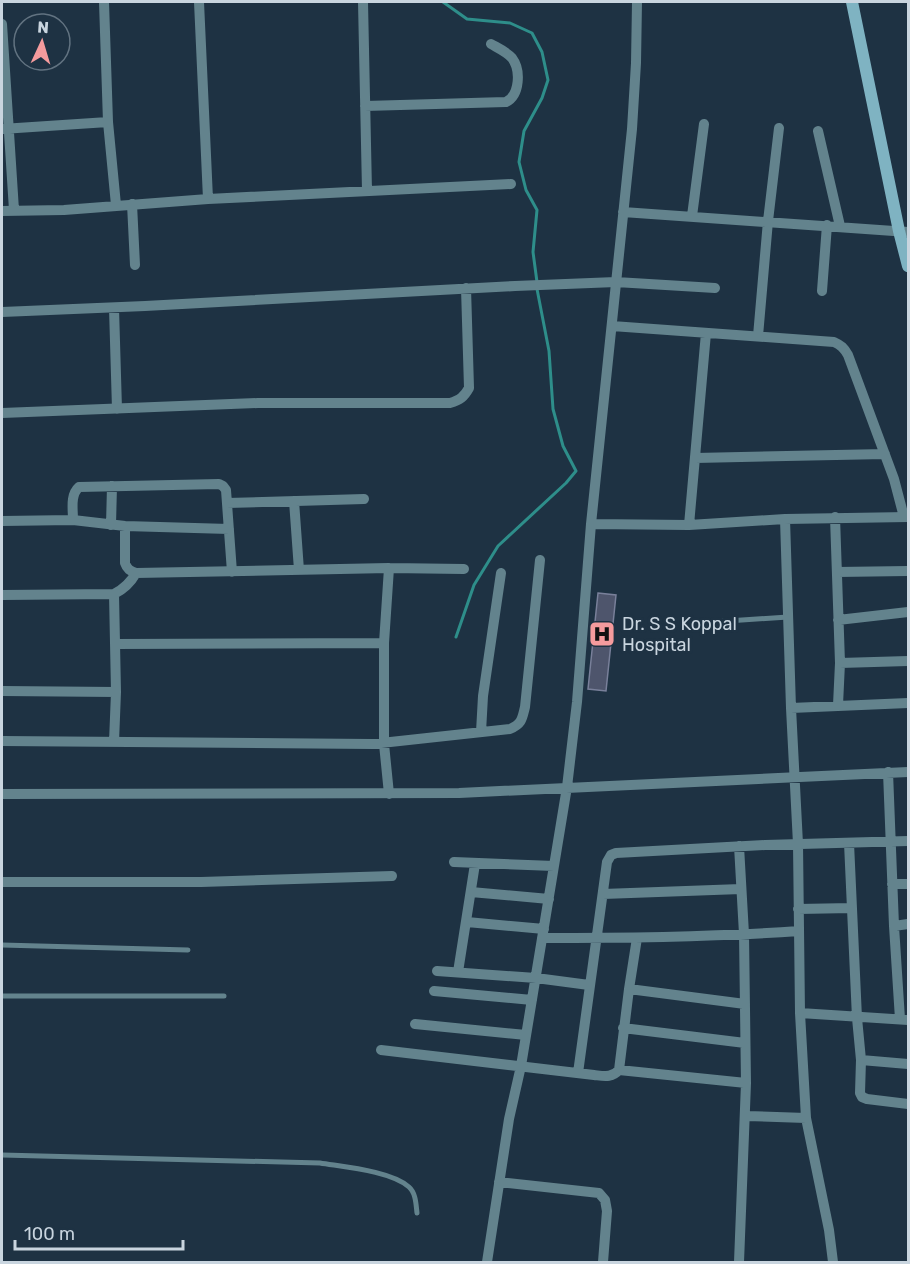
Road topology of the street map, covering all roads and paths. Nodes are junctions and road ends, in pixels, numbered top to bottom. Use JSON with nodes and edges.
{"nodes":[{"id":1,"x":104,"y":2,"type":"edge"},
{"id":2,"x":199,"y":2,"type":"edge"},
{"id":3,"x":363,"y":2,"type":"edge"},
{"id":4,"x":637,"y":2,"type":"edge"},
{"id":5,"x":852,"y":2,"type":"edge"},
{"id":6,"x":2,"y":24,"type":"edge"},
{"id":7,"x":491,"y":44,"type":"dead end"},
{"id":8,"x":365,"y":106,"type":"junction"},
{"id":9,"x":108,"y":122,"type":"junction"},
{"id":10,"x":704,"y":124,"type":"dead end"},
{"id":11,"x":779,"y":128,"type":"dead end"},
{"id":12,"x":5,"y":129,"type":"edge"},
{"id":13,"x":818,"y":131,"type":"dead end"},
{"id":14,"x":511,"y":184,"type":"dead end"},
{"id":15,"x":367,"y":191,"type":"junction"},
{"id":16,"x":208,"y":199,"type":"junction"},
{"id":17,"x":132,"y":204,"type":"junction"},
{"id":18,"x":116,"y":205,"type":"junction"},
{"id":19,"x":14,"y":210,"type":"junction"},
{"id":20,"x":2,"y":211,"type":"edge"},
{"id":21,"x":623,"y":212,"type":"junction"},
{"id":22,"x":692,"y":216,"type":"junction"},
{"id":23,"x":768,"y":221,"type":"junction"},
{"id":24,"x":827,"y":225,"type":"junction"},
{"id":25,"x":840,"y":226,"type":"junction"},
{"id":26,"x":904,"y":231,"type":"edge"},
{"id":27,"x":135,"y":265,"type":"dead end"},
{"id":28,"x":909,"y":266,"type":"edge"},
{"id":29,"x":616,"y":282,"type":"junction"},
{"id":30,"x":466,"y":288,"type":"junction"},
{"id":31,"x":716,"y":288,"type":"dead end"},
{"id":32,"x":822,"y":291,"type":"dead end"},
{"id":33,"x":114,"y":308,"type":"junction"},
{"id":34,"x":2,"y":312,"type":"edge"},
{"id":35,"x":612,"y":326,"type":"junction"},
{"id":36,"x":706,"y":333,"type":"junction"},
{"id":37,"x":758,"y":336,"type":"junction"},
{"id":38,"x":117,"y":409,"type":"junction"},
{"id":39,"x":2,"y":413,"type":"edge"},
{"id":40,"x":885,"y":454,"type":"junction"},
{"id":41,"x":695,"y":458,"type":"junction"},
{"id":42,"x":112,"y":486,"type":"junction"},
{"id":43,"x":364,"y":499,"type":"dead end"},
{"id":44,"x":294,"y":501,"type":"junction"},
{"id":45,"x":227,"y":503,"type":"junction"},
{"id":46,"x":907,"y":517,"type":"edge"},
{"id":47,"x":835,"y":518,"type":"junction"},
{"id":48,"x":785,"y":519,"type":"junction"},
{"id":49,"x":73,"y":520,"type":"junction"},
{"id":50,"x":2,"y":521,"type":"edge"},
{"id":51,"x":591,"y":524,"type":"junction"},
{"id":52,"x":111,"y":525,"type":"junction"},
{"id":53,"x":689,"y":525,"type":"junction"},
{"id":54,"x":125,"y":526,"type":"junction"},
{"id":55,"x":229,"y":529,"type":"junction"},
{"id":56,"x":540,"y":560,"type":"dead end"},
{"id":57,"x":389,"y":568,"type":"junction"},
{"id":58,"x":464,"y":569,"type":"dead end"},
{"id":59,"x":298,"y":570,"type":"junction"},
{"id":60,"x":909,"y":571,"type":"edge"},
{"id":61,"x":232,"y":572,"type":"junction"},
{"id":62,"x":837,"y":572,"type":"junction"},
{"id":63,"x":136,"y":573,"type":"junction"},
{"id":64,"x":501,"y":573,"type":"dead end"},
{"id":65,"x":114,"y":594,"type":"junction"},
{"id":66,"x":2,"y":595,"type":"edge"},
{"id":67,"x":909,"y":612,"type":"edge"},
{"id":68,"x":788,"y":617,"type":"junction"},
{"id":69,"x":838,"y":620,"type":"junction"},
{"id":70,"x":683,"y":624,"type":"dead end"},
{"id":71,"x":384,"y":643,"type":"junction"},
{"id":72,"x":115,"y":644,"type":"junction"},
{"id":73,"x":909,"y":661,"type":"edge"},
{"id":74,"x":840,"y":663,"type":"junction"},
{"id":75,"x":2,"y":690,"type":"edge"},
{"id":76,"x":116,"y":692,"type":"junction"},
{"id":77,"x":909,"y":703,"type":"edge"},
{"id":78,"x":838,"y":705,"type":"junction"},
{"id":79,"x":791,"y":708,"type":"junction"},
{"id":80,"x":481,"y":732,"type":"junction"},
{"id":81,"x":2,"y":741,"type":"edge"},
{"id":82,"x":114,"y":742,"type":"junction"},
{"id":83,"x":384,"y":744,"type":"junction"},
{"id":84,"x":888,"y":772,"type":"junction"},
{"id":85,"x":909,"y":772,"type":"edge"},
{"id":86,"x":795,"y":777,"type":"junction"},
{"id":87,"x":567,"y":787,"type":"junction"},
{"id":88,"x":2,"y":794,"type":"edge"},
{"id":89,"x":389,"y":794,"type":"junction"},
{"id":90,"x":909,"y":841,"type":"edge"},
{"id":91,"x":890,"y":842,"type":"junction"},
{"id":92,"x":849,"y":843,"type":"junction"},
{"id":93,"x":798,"y":844,"type":"junction"},
{"id":94,"x":739,"y":846,"type":"junction"},
{"id":95,"x":454,"y":862,"type":"dead end"},
{"id":96,"x":475,"y":864,"type":"junction"},
{"id":97,"x":554,"y":866,"type":"junction"},
{"id":98,"x":392,"y":876,"type":"dead end"},
{"id":99,"x":2,"y":882,"type":"edge"},
{"id":100,"x":892,"y":884,"type":"junction"},
{"id":101,"x":909,"y":884,"type":"edge"},
{"id":102,"x":741,"y":890,"type":"junction"},
{"id":103,"x":471,"y":892,"type":"junction"},
{"id":104,"x":603,"y":894,"type":"junction"},
{"id":105,"x":549,"y":899,"type":"junction"},
{"id":106,"x":852,"y":908,"type":"junction"},
{"id":107,"x":798,"y":909,"type":"junction"},
{"id":108,"x":466,"y":922,"type":"junction"},
{"id":109,"x":909,"y":924,"type":"edge"},
{"id":110,"x":894,"y":926,"type":"junction"},
{"id":111,"x":799,"y":930,"type":"junction"},
{"id":112,"x":543,"y":934,"type":"junction"},
{"id":113,"x":744,"y":934,"type":"junction"},
{"id":114,"x":595,"y":938,"type":"junction"},
{"id":115,"x":638,"y":938,"type":"junction"},
{"id":116,"x":2,"y":945,"type":"edge"},
{"id":117,"x":189,"y":950,"type":"dead end"},
{"id":118,"x":909,"y":966,"type":"edge"},
{"id":119,"x":896,"y":967,"type":"junction"},
{"id":120,"x":437,"y":971,"type":"dead end"},
{"id":121,"x":458,"y":972,"type":"junction"},
{"id":122,"x":536,"y":978,"type":"junction"},
{"id":123,"x":589,"y":985,"type":"junction"},
{"id":124,"x":629,"y":989,"type":"junction"},
{"id":125,"x":434,"y":991,"type":"dead end"},
{"id":126,"x":2,"y":996,"type":"edge"},
{"id":127,"x":224,"y":996,"type":"dead end"},
{"id":128,"x":532,"y":1000,"type":"junction"},
{"id":129,"x":745,"y":1004,"type":"junction"},
{"id":130,"x":800,"y":1013,"type":"junction"},
{"id":131,"x":857,"y":1018,"type":"junction"},
{"id":132,"x":904,"y":1020,"type":"edge"},
{"id":133,"x":415,"y":1024,"type":"dead end"},
{"id":134,"x":623,"y":1028,"type":"junction"},
{"id":135,"x":526,"y":1035,"type":"junction"},
{"id":136,"x":745,"y":1043,"type":"junction"},
{"id":137,"x":381,"y":1050,"type":"dead end"},
{"id":138,"x":861,"y":1060,"type":"junction"},
{"id":139,"x":909,"y":1064,"type":"edge"},
{"id":140,"x":521,"y":1066,"type":"junction"},
{"id":141,"x":619,"y":1070,"type":"junction"},
{"id":142,"x":578,"y":1073,"type":"junction"},
{"id":143,"x":746,"y":1083,"type":"junction"},
{"id":144,"x":909,"y":1104,"type":"edge"},
{"id":145,"x":746,"y":1116,"type":"junction"},
{"id":146,"x":806,"y":1118,"type":"junction"},
{"id":147,"x":2,"y":1155,"type":"edge"},
{"id":148,"x":499,"y":1182,"type":"junction"},
{"id":149,"x":417,"y":1214,"type":"dead end"},
{"id":150,"x":486,"y":1263,"type":"edge"},
{"id":151,"x":603,"y":1263,"type":"edge"},
{"id":152,"x":739,"y":1263,"type":"edge"},
{"id":153,"x":833,"y":1263,"type":"edge"}],
"edges":[{"from":1,"to":9,"type":"street"},
{"from":2,"to":16,"type":"street"},
{"from":3,"to":8,"type":"street"},
{"from":4,"to":21,"type":"street"},
{"from":5,"to":26,"type":"street"},
{"from":6,"to":12,"type":"street"},
{"from":7,"to":8,"type":"street"},
{"from":8,"to":15,"type":"street"},
{"from":9,"to":12,"type":"street"},
{"from":9,"to":18,"type":"street"},
{"from":10,"to":22,"type":"street"},
{"from":11,"to":23,"type":"street"},
{"from":12,"to":19,"type":"street"},
{"from":13,"to":25,"type":"street"},
{"from":14,"to":15,"type":"street"},
{"from":15,"to":16,"type":"street"},
{"from":16,"to":17,"type":"street"},
{"from":17,"to":18,"type":"street"},
{"from":17,"to":27,"type":"street"},
{"from":18,"to":19,"type":"street"},
{"from":19,"to":20,"type":"street"},
{"from":21,"to":22,"type":"street"},
{"from":21,"to":29,"type":"street"},
{"from":22,"to":23,"type":"street"},
{"from":23,"to":24,"type":"street"},
{"from":23,"to":37,"type":"street"},
{"from":24,"to":25,"type":"street"},
{"from":24,"to":32,"type":"street"},
{"from":25,"to":26,"type":"street"},
{"from":26,"to":28,"type":"street"},
{"from":29,"to":30,"type":"street"},
{"from":29,"to":31,"type":"street"},
{"from":29,"to":35,"type":"street"},
{"from":30,"to":33,"type":"street"},
{"from":30,"to":38,"type":"street"},
{"from":33,"to":34,"type":"street"},
{"from":33,"to":38,"type":"street"},
{"from":35,"to":36,"type":"street"},
{"from":35,"to":51,"type":"street"},
{"from":36,"to":37,"type":"street"},
{"from":36,"to":41,"type":"street"},
{"from":37,"to":40,"type":"street"},
{"from":38,"to":39,"type":"street"},
{"from":40,"to":41,"type":"street"},
{"from":40,"to":46,"type":"street"},
{"from":41,"to":53,"type":"street"},
{"from":42,"to":45,"type":"street"},
{"from":42,"to":49,"type":"street"},
{"from":42,"to":52,"type":"street"},
{"from":43,"to":44,"type":"street"},
{"from":44,"to":45,"type":"street"},
{"from":44,"to":59,"type":"street"},
{"from":45,"to":55,"type":"street"},
{"from":46,"to":47,"type":"street"},
{"from":47,"to":48,"type":"street"},
{"from":47,"to":62,"type":"street"},
{"from":48,"to":53,"type":"street"},
{"from":48,"to":68,"type":"street"},
{"from":49,"to":50,"type":"street"},
{"from":49,"to":52,"type":"street"},
{"from":51,"to":53,"type":"street"},
{"from":51,"to":87,"type":"street"},
{"from":52,"to":54,"type":"street"},
{"from":54,"to":55,"type":"street"},
{"from":54,"to":63,"type":"street"},
{"from":55,"to":61,"type":"street"},
{"from":56,"to":80,"type":"street"},
{"from":57,"to":58,"type":"street"},
{"from":57,"to":59,"type":"street"},
{"from":57,"to":71,"type":"street"},
{"from":59,"to":61,"type":"street"},
{"from":60,"to":62,"type":"street"},
{"from":61,"to":63,"type":"street"},
{"from":62,"to":69,"type":"street"},
{"from":63,"to":65,"type":"street"},
{"from":64,"to":80,"type":"street"},
{"from":65,"to":66,"type":"street"},
{"from":65,"to":72,"type":"street"},
{"from":67,"to":69,"type":"street"},
{"from":68,"to":70,"type":"lane"},
{"from":68,"to":79,"type":"street"},
{"from":69,"to":74,"type":"street"},
{"from":71,"to":72,"type":"street"},
{"from":71,"to":83,"type":"street"},
{"from":72,"to":76,"type":"street"},
{"from":73,"to":74,"type":"street"},
{"from":74,"to":78,"type":"street"},
{"from":75,"to":76,"type":"street"},
{"from":76,"to":82,"type":"street"},
{"from":77,"to":78,"type":"street"},
{"from":78,"to":79,"type":"street"},
{"from":79,"to":86,"type":"street"},
{"from":80,"to":83,"type":"street"},
{"from":81,"to":82,"type":"street"},
{"from":82,"to":83,"type":"street"},
{"from":83,"to":89,"type":"street"},
{"from":84,"to":85,"type":"street"},
{"from":84,"to":86,"type":"street"},
{"from":84,"to":91,"type":"street"},
{"from":86,"to":87,"type":"street"},
{"from":86,"to":93,"type":"street"},
{"from":87,"to":89,"type":"street"},
{"from":87,"to":97,"type":"street"},
{"from":88,"to":89,"type":"street"},
{"from":90,"to":91,"type":"street"},
{"from":91,"to":92,"type":"street"},
{"from":91,"to":100,"type":"street"},
{"from":92,"to":93,"type":"street"},
{"from":92,"to":106,"type":"street"},
{"from":93,"to":94,"type":"street"},
{"from":93,"to":107,"type":"street"},
{"from":94,"to":102,"type":"street"},
{"from":94,"to":104,"type":"street"},
{"from":95,"to":96,"type":"street"},
{"from":96,"to":97,"type":"street"},
{"from":96,"to":103,"type":"street"},
{"from":97,"to":105,"type":"street"},
{"from":98,"to":99,"type":"street"},
{"from":100,"to":101,"type":"street"},
{"from":100,"to":110,"type":"street"},
{"from":102,"to":104,"type":"street"},
{"from":102,"to":113,"type":"street"},
{"from":103,"to":105,"type":"street"},
{"from":103,"to":108,"type":"street"},
{"from":104,"to":114,"type":"street"},
{"from":105,"to":112,"type":"street"},
{"from":106,"to":107,"type":"street"},
{"from":106,"to":131,"type":"street"},
{"from":107,"to":111,"type":"street"},
{"from":108,"to":112,"type":"street"},
{"from":108,"to":121,"type":"street"},
{"from":109,"to":110,"type":"street"},
{"from":110,"to":119,"type":"street"},
{"from":111,"to":113,"type":"street"},
{"from":111,"to":130,"type":"street"},
{"from":112,"to":114,"type":"street"},
{"from":112,"to":122,"type":"street"},
{"from":113,"to":115,"type":"street"},
{"from":113,"to":129,"type":"street"},
{"from":114,"to":115,"type":"street"},
{"from":114,"to":123,"type":"street"},
{"from":115,"to":124,"type":"street"},
{"from":116,"to":117,"type":"lane"},
{"from":118,"to":119,"type":"street"},
{"from":119,"to":132,"type":"street"},
{"from":120,"to":121,"type":"street"},
{"from":121,"to":122,"type":"street"},
{"from":122,"to":123,"type":"street"},
{"from":122,"to":128,"type":"street"},
{"from":123,"to":142,"type":"street"},
{"from":124,"to":129,"type":"street"},
{"from":124,"to":134,"type":"street"},
{"from":125,"to":128,"type":"street"},
{"from":126,"to":127,"type":"lane"},
{"from":128,"to":135,"type":"street"},
{"from":129,"to":136,"type":"street"},
{"from":130,"to":131,"type":"street"},
{"from":130,"to":146,"type":"street"},
{"from":131,"to":132,"type":"street"},
{"from":131,"to":138,"type":"street"},
{"from":133,"to":135,"type":"street"},
{"from":134,"to":136,"type":"street"},
{"from":134,"to":141,"type":"street"},
{"from":135,"to":140,"type":"street"},
{"from":136,"to":143,"type":"street"},
{"from":137,"to":140,"type":"street"},
{"from":138,"to":139,"type":"street"},
{"from":138,"to":144,"type":"street"},
{"from":140,"to":142,"type":"street"},
{"from":140,"to":148,"type":"street"},
{"from":141,"to":142,"type":"street"},
{"from":141,"to":143,"type":"street"},
{"from":143,"to":145,"type":"street"},
{"from":145,"to":146,"type":"street"},
{"from":145,"to":152,"type":"street"},
{"from":146,"to":153,"type":"street"},
{"from":147,"to":149,"type":"lane"},
{"from":148,"to":150,"type":"street"},
{"from":148,"to":151,"type":"street"}]}
